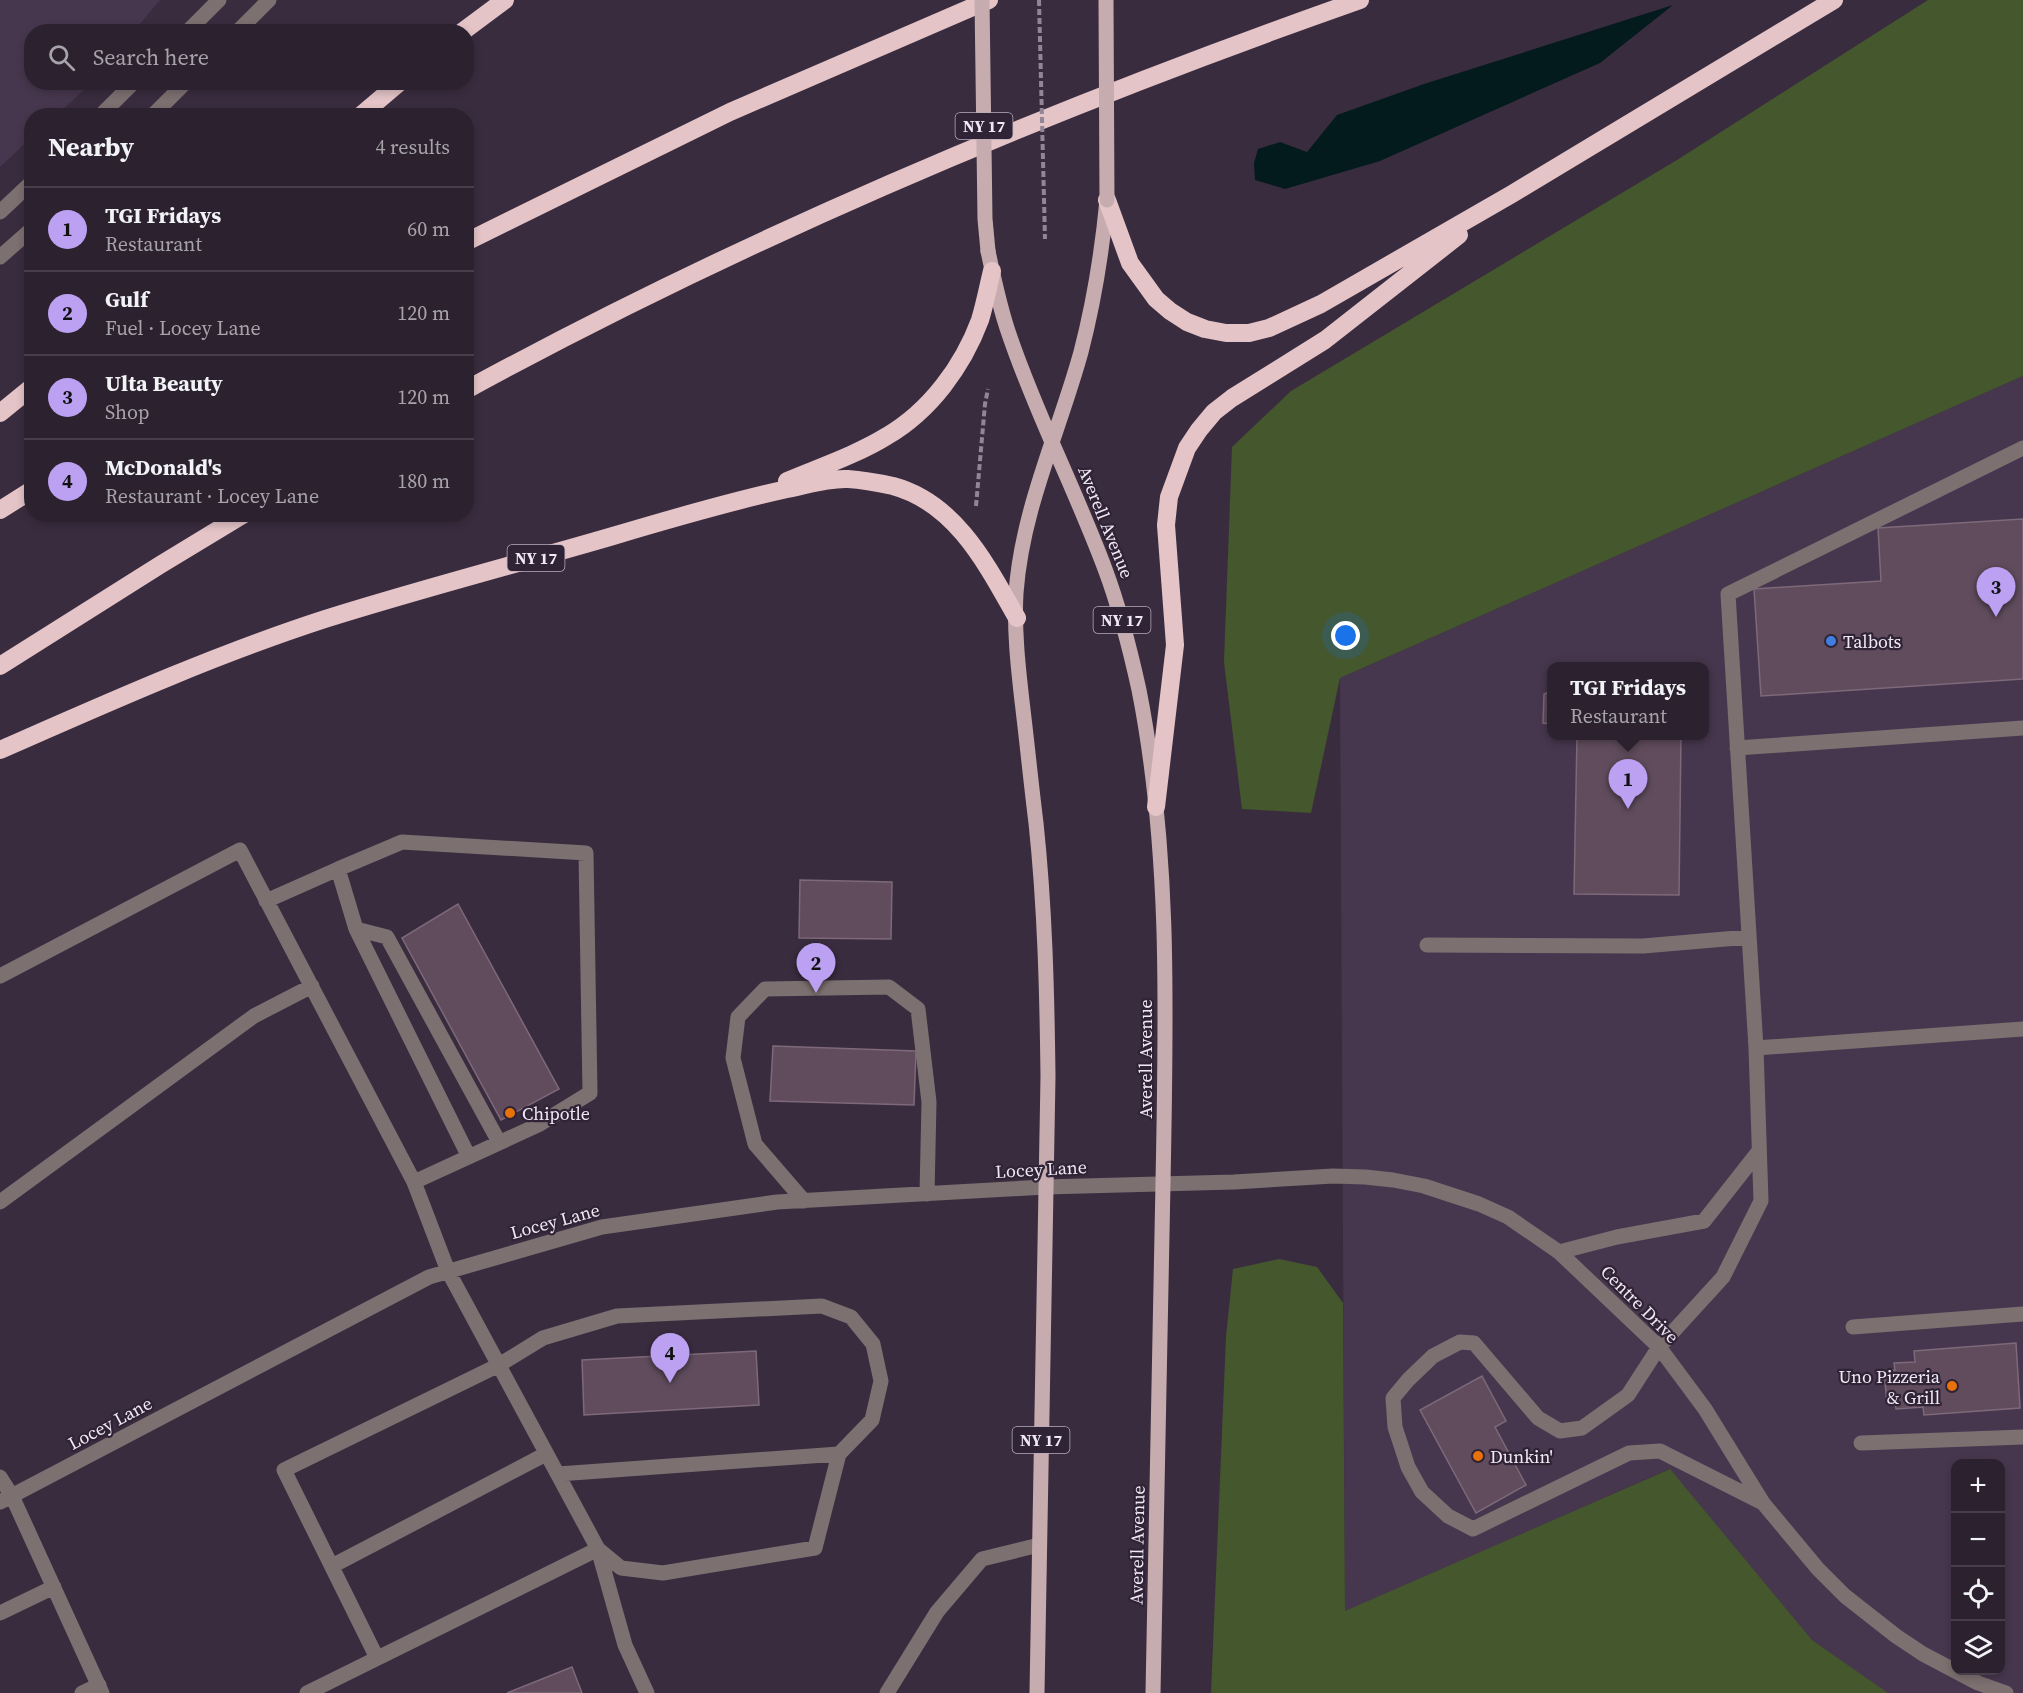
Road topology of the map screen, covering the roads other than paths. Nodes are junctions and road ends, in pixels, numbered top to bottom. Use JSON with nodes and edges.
{"nodes":[{"id":1,"x":219,"y":0,"type":"edge"},
{"id":2,"x":269,"y":0,"type":"edge"},
{"id":3,"x":505,"y":0,"type":"edge"},
{"id":4,"x":982,"y":0,"type":"edge"},
{"id":5,"x":990,"y":0,"type":"edge"},
{"id":6,"x":1106,"y":0,"type":"edge"},
{"id":7,"x":1360,"y":0,"type":"edge"},
{"id":8,"x":1834,"y":0,"type":"edge"},
{"id":9,"x":195,"y":24,"type":"edge"},
{"id":10,"x":245,"y":24,"type":"edge"},
{"id":11,"x":473,"y":24,"type":"edge"},
{"id":12,"x":126,"y":90,"type":"edge"},
{"id":13,"x":178,"y":90,"type":"edge"},
{"id":14,"x":390,"y":90,"type":"edge"},
{"id":15,"x":108,"y":108,"type":"edge"},
{"id":16,"x":160,"y":108,"type":"edge"},
{"id":17,"x":369,"y":108,"type":"edge"},
{"id":18,"x":24,"y":190,"type":"edge"},
{"id":19,"x":1512,"y":194,"type":"junction"},
{"id":20,"x":1107,"y":200,"type":"junction"},
{"id":21,"x":0,"y":212,"type":"edge"},
{"id":22,"x":24,"y":237,"type":"edge"},
{"id":23,"x":474,"y":238,"type":"edge"},
{"id":24,"x":0,"y":257,"type":"edge"},
{"id":25,"x":992,"y":271,"type":"junction"},
{"id":26,"x":474,"y":386,"type":"edge"},
{"id":27,"x":24,"y":394,"type":"edge"},
{"id":28,"x":0,"y":413,"type":"edge"},
{"id":29,"x":1052,"y":443,"type":"junction"},
{"id":30,"x":2023,"y":448,"type":"edge"},
{"id":31,"x":24,"y":495,"type":"edge"},
{"id":32,"x":746,"y":498,"type":"junction"},
{"id":33,"x":0,"y":510,"type":"edge"},
{"id":34,"x":231,"y":522,"type":"edge"},
{"id":35,"x":1017,"y":618,"type":"junction"},
{"id":36,"x":0,"y":666,"type":"edge"},
{"id":37,"x":2023,"y":728,"type":"edge"},
{"id":38,"x":1737,"y":748,"type":"junction"},
{"id":39,"x":0,"y":750,"type":"edge"},
{"id":40,"x":1156,"y":807,"type":"junction"},
{"id":41,"x":338,"y":869,"type":"junction"},
{"id":42,"x":266,"y":901,"type":"junction"},
{"id":43,"x":356,"y":929,"type":"junction"},
{"id":44,"x":1749,"y":937,"type":"junction"},
{"id":45,"x":1427,"y":945,"type":"dead end"},
{"id":46,"x":0,"y":976,"type":"edge"},
{"id":47,"x":312,"y":986,"type":"junction"},
{"id":48,"x":2023,"y":1029,"type":"edge"},
{"id":49,"x":1756,"y":1048,"type":"junction"},
{"id":50,"x":499,"y":1143,"type":"junction"},
{"id":51,"x":1760,"y":1151,"type":"junction"},
{"id":52,"x":469,"y":1157,"type":"junction"},
{"id":53,"x":414,"y":1182,"type":"junction"},
{"id":54,"x":1163,"y":1183,"type":"junction"},
{"id":55,"x":1045,"y":1187,"type":"junction"},
{"id":56,"x":927,"y":1194,"type":"junction"},
{"id":57,"x":804,"y":1201,"type":"junction"},
{"id":58,"x":0,"y":1202,"type":"edge"},
{"id":59,"x":1559,"y":1252,"type":"junction"},
{"id":60,"x":448,"y":1271,"type":"junction"},
{"id":61,"x":2023,"y":1314,"type":"edge"},
{"id":62,"x":1853,"y":1327,"type":"dead end"},
{"id":63,"x":1659,"y":1347,"type":"junction"},
{"id":64,"x":499,"y":1365,"type":"junction"},
{"id":65,"x":2023,"y":1437,"type":"edge"},
{"id":66,"x":1861,"y":1443,"type":"dead end"},
{"id":67,"x":546,"y":1454,"type":"junction"},
{"id":68,"x":839,"y":1454,"type":"junction"},
{"id":69,"x":558,"y":1474,"type":"junction"},
{"id":70,"x":0,"y":1477,"type":"edge"},
{"id":71,"x":6,"y":1499,"type":"edge"},
{"id":72,"x":1763,"y":1503,"type":"junction"},
{"id":73,"x":1039,"y":1545,"type":"junction"},
{"id":74,"x":598,"y":1549,"type":"junction"},
{"id":75,"x":332,"y":1566,"type":"junction"},
{"id":76,"x":54,"y":1587,"type":"junction"},
{"id":77,"x":0,"y":1613,"type":"edge"},
{"id":78,"x":377,"y":1658,"type":"junction"},
{"id":79,"x":101,"y":1689,"type":"edge"},
{"id":80,"x":82,"y":1693,"type":"edge"},
{"id":81,"x":307,"y":1693,"type":"edge"},
{"id":82,"x":646,"y":1693,"type":"edge"},
{"id":83,"x":887,"y":1693,"type":"edge"},
{"id":84,"x":1036,"y":1693,"type":"edge"},
{"id":85,"x":1153,"y":1693,"type":"edge"},
{"id":86,"x":2006,"y":1693,"type":"edge"}],
"edges":[{"from":1,"to":9,"type":"street"},
{"from":2,"to":10,"type":"street"},
{"from":3,"to":11,"type":"highway"},
{"from":4,"to":25,"type":"main road","name":"Averell Avenue","number":"NY 17","bridge":true},
{"from":5,"to":23,"type":"highway"},
{"from":6,"to":20,"type":"main road","number":"NY 17","bridge":true},
{"from":7,"to":26,"type":"highway"},
{"from":8,"to":19,"type":"highway"},
{"from":12,"to":15,"type":"street"},
{"from":13,"to":16,"type":"street"},
{"from":14,"to":17,"type":"highway"},
{"from":18,"to":21,"type":"street"},
{"from":19,"to":20,"type":"highway"},
{"from":19,"to":40,"type":"highway"},
{"from":20,"to":29,"type":"main road","number":"NY 17"},
{"from":22,"to":24,"type":"street"},
{"from":25,"to":29,"type":"main road","name":"Averell Avenue","number":"NY 17"},
{"from":25,"to":32,"type":"highway"},
{"from":27,"to":28,"type":"highway"},
{"from":29,"to":35,"type":"main road","number":"NY 17"},
{"from":29,"to":40,"type":"main road","name":"Averell Avenue","number":"NY 17"},
{"from":30,"to":38,"type":"street"},
{"from":31,"to":33,"type":"highway"},
{"from":32,"to":35,"type":"highway","number":"NY 17"},
{"from":32,"to":39,"type":"highway","number":"NY 17"},
{"from":34,"to":36,"type":"highway"},
{"from":35,"to":55,"type":"main road","number":"NY 17"},
{"from":37,"to":38,"type":"street"},
{"from":38,"to":44,"type":"street"},
{"from":40,"to":54,"type":"main road","name":"Averell Avenue","number":"NY 17"},
{"from":41,"to":42,"type":"street"},
{"from":41,"to":43,"type":"street"},
{"from":41,"to":50,"type":"street"},
{"from":42,"to":46,"type":"street"},
{"from":42,"to":47,"type":"street"},
{"from":43,"to":50,"type":"street"},
{"from":43,"to":52,"type":"street"},
{"from":44,"to":45,"type":"street"},
{"from":44,"to":49,"type":"street"},
{"from":47,"to":53,"type":"street"},
{"from":47,"to":58,"type":"street"},
{"from":48,"to":49,"type":"street"},
{"from":49,"to":51,"type":"street"},
{"from":50,"to":52,"type":"street"},
{"from":51,"to":59,"type":"street"},
{"from":51,"to":63,"type":"street"},
{"from":52,"to":53,"type":"street"},
{"from":53,"to":60,"type":"street"},
{"from":54,"to":55,"type":"street","name":"Locey Lane"},
{"from":54,"to":59,"type":"street","name":"Centre Drive"},
{"from":54,"to":85,"type":"main road","name":"Averell Avenue","number":"NY 17"},
{"from":55,"to":56,"type":"street","name":"Locey Lane"},
{"from":55,"to":73,"type":"main road","number":"NY 17"},
{"from":56,"to":57,"type":"street","name":"Locey Lane"},
{"from":56,"to":57,"type":"street"},
{"from":57,"to":60,"type":"street","name":"Locey Lane"},
{"from":59,"to":63,"type":"street","name":"Centre Drive"},
{"from":60,"to":64,"type":"street"},
{"from":60,"to":71,"type":"street","name":"Locey Lane"},
{"from":61,"to":62,"type":"street"},
{"from":63,"to":72,"type":"street","name":"Centre Drive"},
{"from":63,"to":72,"type":"street"},
{"from":64,"to":67,"type":"street"},
{"from":64,"to":68,"type":"street"},
{"from":64,"to":75,"type":"street"},
{"from":65,"to":66,"type":"street"},
{"from":67,"to":69,"type":"street"},
{"from":67,"to":75,"type":"street"},
{"from":68,"to":69,"type":"street"},
{"from":68,"to":74,"type":"street"},
{"from":69,"to":74,"type":"street"},
{"from":70,"to":71,"type":"street"},
{"from":71,"to":76,"type":"street"},
{"from":72,"to":86,"type":"street","name":"Centre Drive"},
{"from":73,"to":83,"type":"street"},
{"from":73,"to":84,"type":"main road","number":"NY 17"},
{"from":74,"to":78,"type":"street"},
{"from":74,"to":82,"type":"street"},
{"from":75,"to":78,"type":"street"},
{"from":76,"to":77,"type":"street"},
{"from":76,"to":79,"type":"street"},
{"from":78,"to":81,"type":"street"},
{"from":79,"to":80,"type":"street"}]}
